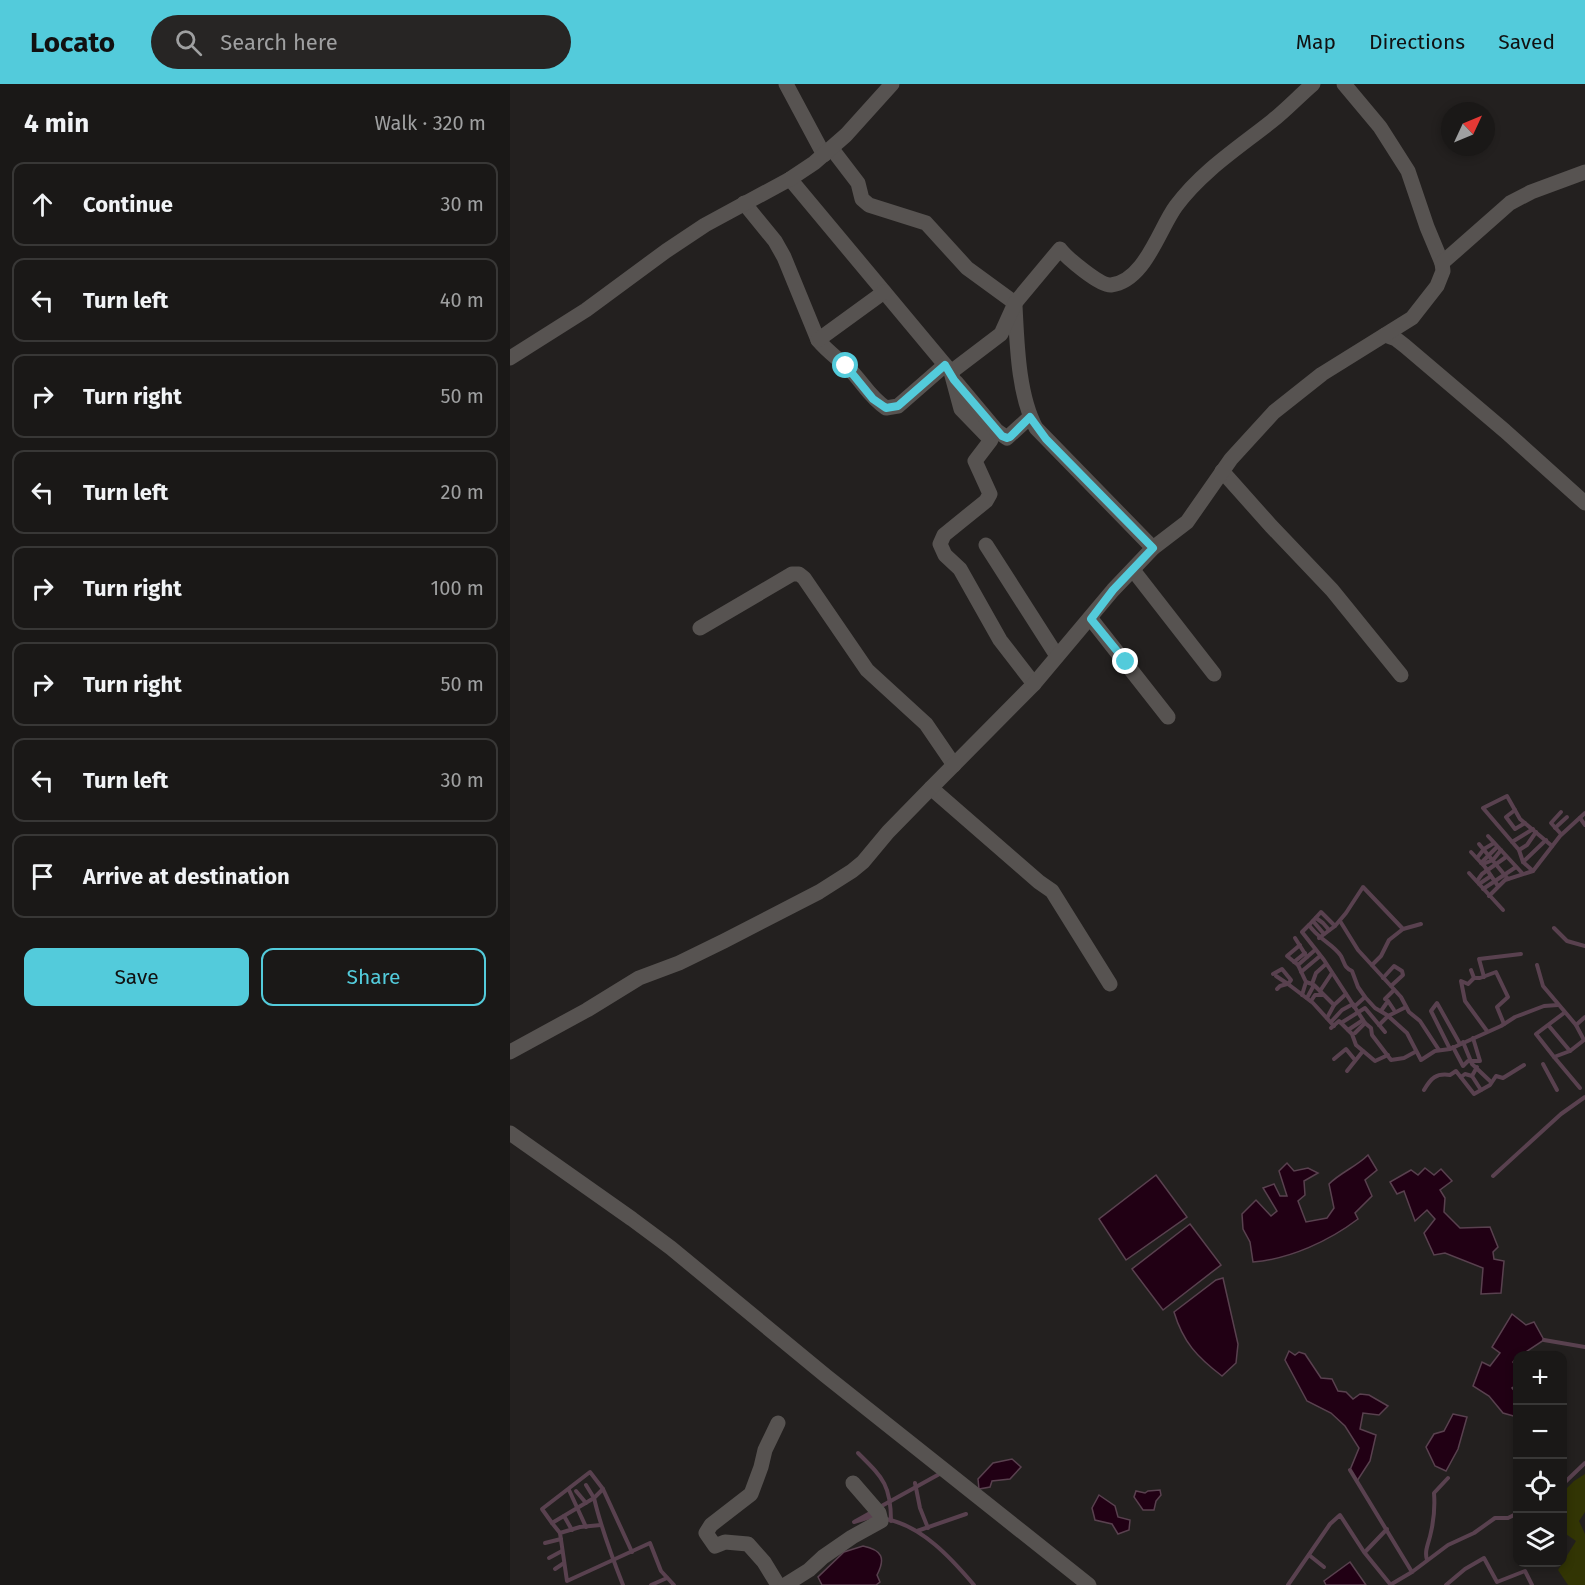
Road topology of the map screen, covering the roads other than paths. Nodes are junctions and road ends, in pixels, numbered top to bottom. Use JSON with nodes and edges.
{"nodes":[{"id":1,"x":786,"y":84,"type":"edge"},
{"id":2,"x":892,"y":84,"type":"edge"},
{"id":3,"x":1313,"y":84,"type":"edge"},
{"id":4,"x":1344,"y":84,"type":"edge"},
{"id":5,"x":828,"y":152,"type":"junction"},
{"id":6,"x":1585,"y":172,"type":"edge"},
{"id":7,"x":790,"y":179,"type":"junction"},
{"id":8,"x":744,"y":203,"type":"junction"},
{"id":9,"x":1442,"y":263,"type":"junction"},
{"id":10,"x":884,"y":292,"type":"junction"},
{"id":11,"x":1015,"y":303,"type":"junction"},
{"id":12,"x":1385,"y":335,"type":"junction"},
{"id":13,"x":818,"y":340,"type":"junction"},
{"id":14,"x":510,"y":358,"type":"edge"},
{"id":15,"x":950,"y":372,"type":"junction"},
{"id":16,"x":1030,"y":417,"type":"junction"},
{"id":17,"x":1222,"y":471,"type":"junction"},
{"id":18,"x":1585,"y":503,"type":"edge"},
{"id":19,"x":986,"y":545,"type":"dead end"},
{"id":20,"x":1153,"y":548,"type":"junction"},
{"id":21,"x":1133,"y":570,"type":"junction"},
{"id":22,"x":1091,"y":619,"type":"junction"},
{"id":23,"x":700,"y":628,"type":"dead end"},
{"id":24,"x":1057,"y":656,"type":"junction"},
{"id":25,"x":1214,"y":674,"type":"dead end"},
{"id":26,"x":1401,"y":675,"type":"dead end"},
{"id":27,"x":1034,"y":684,"type":"junction"},
{"id":28,"x":1168,"y":717,"type":"dead end"},
{"id":29,"x":954,"y":765,"type":"junction"},
{"id":30,"x":931,"y":788,"type":"junction"},
{"id":31,"x":1110,"y":984,"type":"dead end"},
{"id":32,"x":510,"y":1052,"type":"edge"},
{"id":33,"x":510,"y":1133,"type":"edge"},
{"id":34,"x":778,"y":1423,"type":"dead end"},
{"id":35,"x":853,"y":1483,"type":"dead end"},
{"id":36,"x":778,"y":1585,"type":"edge"},
{"id":37,"x":785,"y":1585,"type":"edge"},
{"id":38,"x":1089,"y":1585,"type":"edge"}],
"edges":[{"from":1,"to":5,"type":"street"},
{"from":2,"to":5,"type":"street"},
{"from":3,"to":11,"type":"street"},
{"from":4,"to":9,"type":"street"},
{"from":5,"to":7,"type":"street"},
{"from":5,"to":11,"type":"street"},
{"from":6,"to":9,"type":"street"},
{"from":7,"to":8,"type":"street"},
{"from":7,"to":10,"type":"street"},
{"from":8,"to":13,"type":"street"},
{"from":8,"to":14,"type":"street"},
{"from":9,"to":12,"type":"street"},
{"from":10,"to":13,"type":"street"},
{"from":10,"to":15,"type":"street"},
{"from":11,"to":15,"type":"street"},
{"from":11,"to":16,"type":"street"},
{"from":12,"to":17,"type":"street"},
{"from":12,"to":18,"type":"street"},
{"from":13,"to":15,"type":"street"},
{"from":15,"to":16,"type":"street"},
{"from":15,"to":27,"type":"street"},
{"from":16,"to":20,"type":"street"},
{"from":17,"to":20,"type":"street"},
{"from":17,"to":26,"type":"street"},
{"from":19,"to":24,"type":"street"},
{"from":20,"to":21,"type":"street"},
{"from":21,"to":22,"type":"street"},
{"from":21,"to":25,"type":"street"},
{"from":22,"to":24,"type":"street"},
{"from":22,"to":28,"type":"street"},
{"from":23,"to":29,"type":"street"},
{"from":24,"to":27,"type":"street"},
{"from":27,"to":29,"type":"street"},
{"from":29,"to":30,"type":"street"},
{"from":30,"to":31,"type":"street"},
{"from":30,"to":32,"type":"street"},
{"from":33,"to":38,"type":"street"},
{"from":34,"to":36,"type":"street"},
{"from":35,"to":37,"type":"street"}]}
